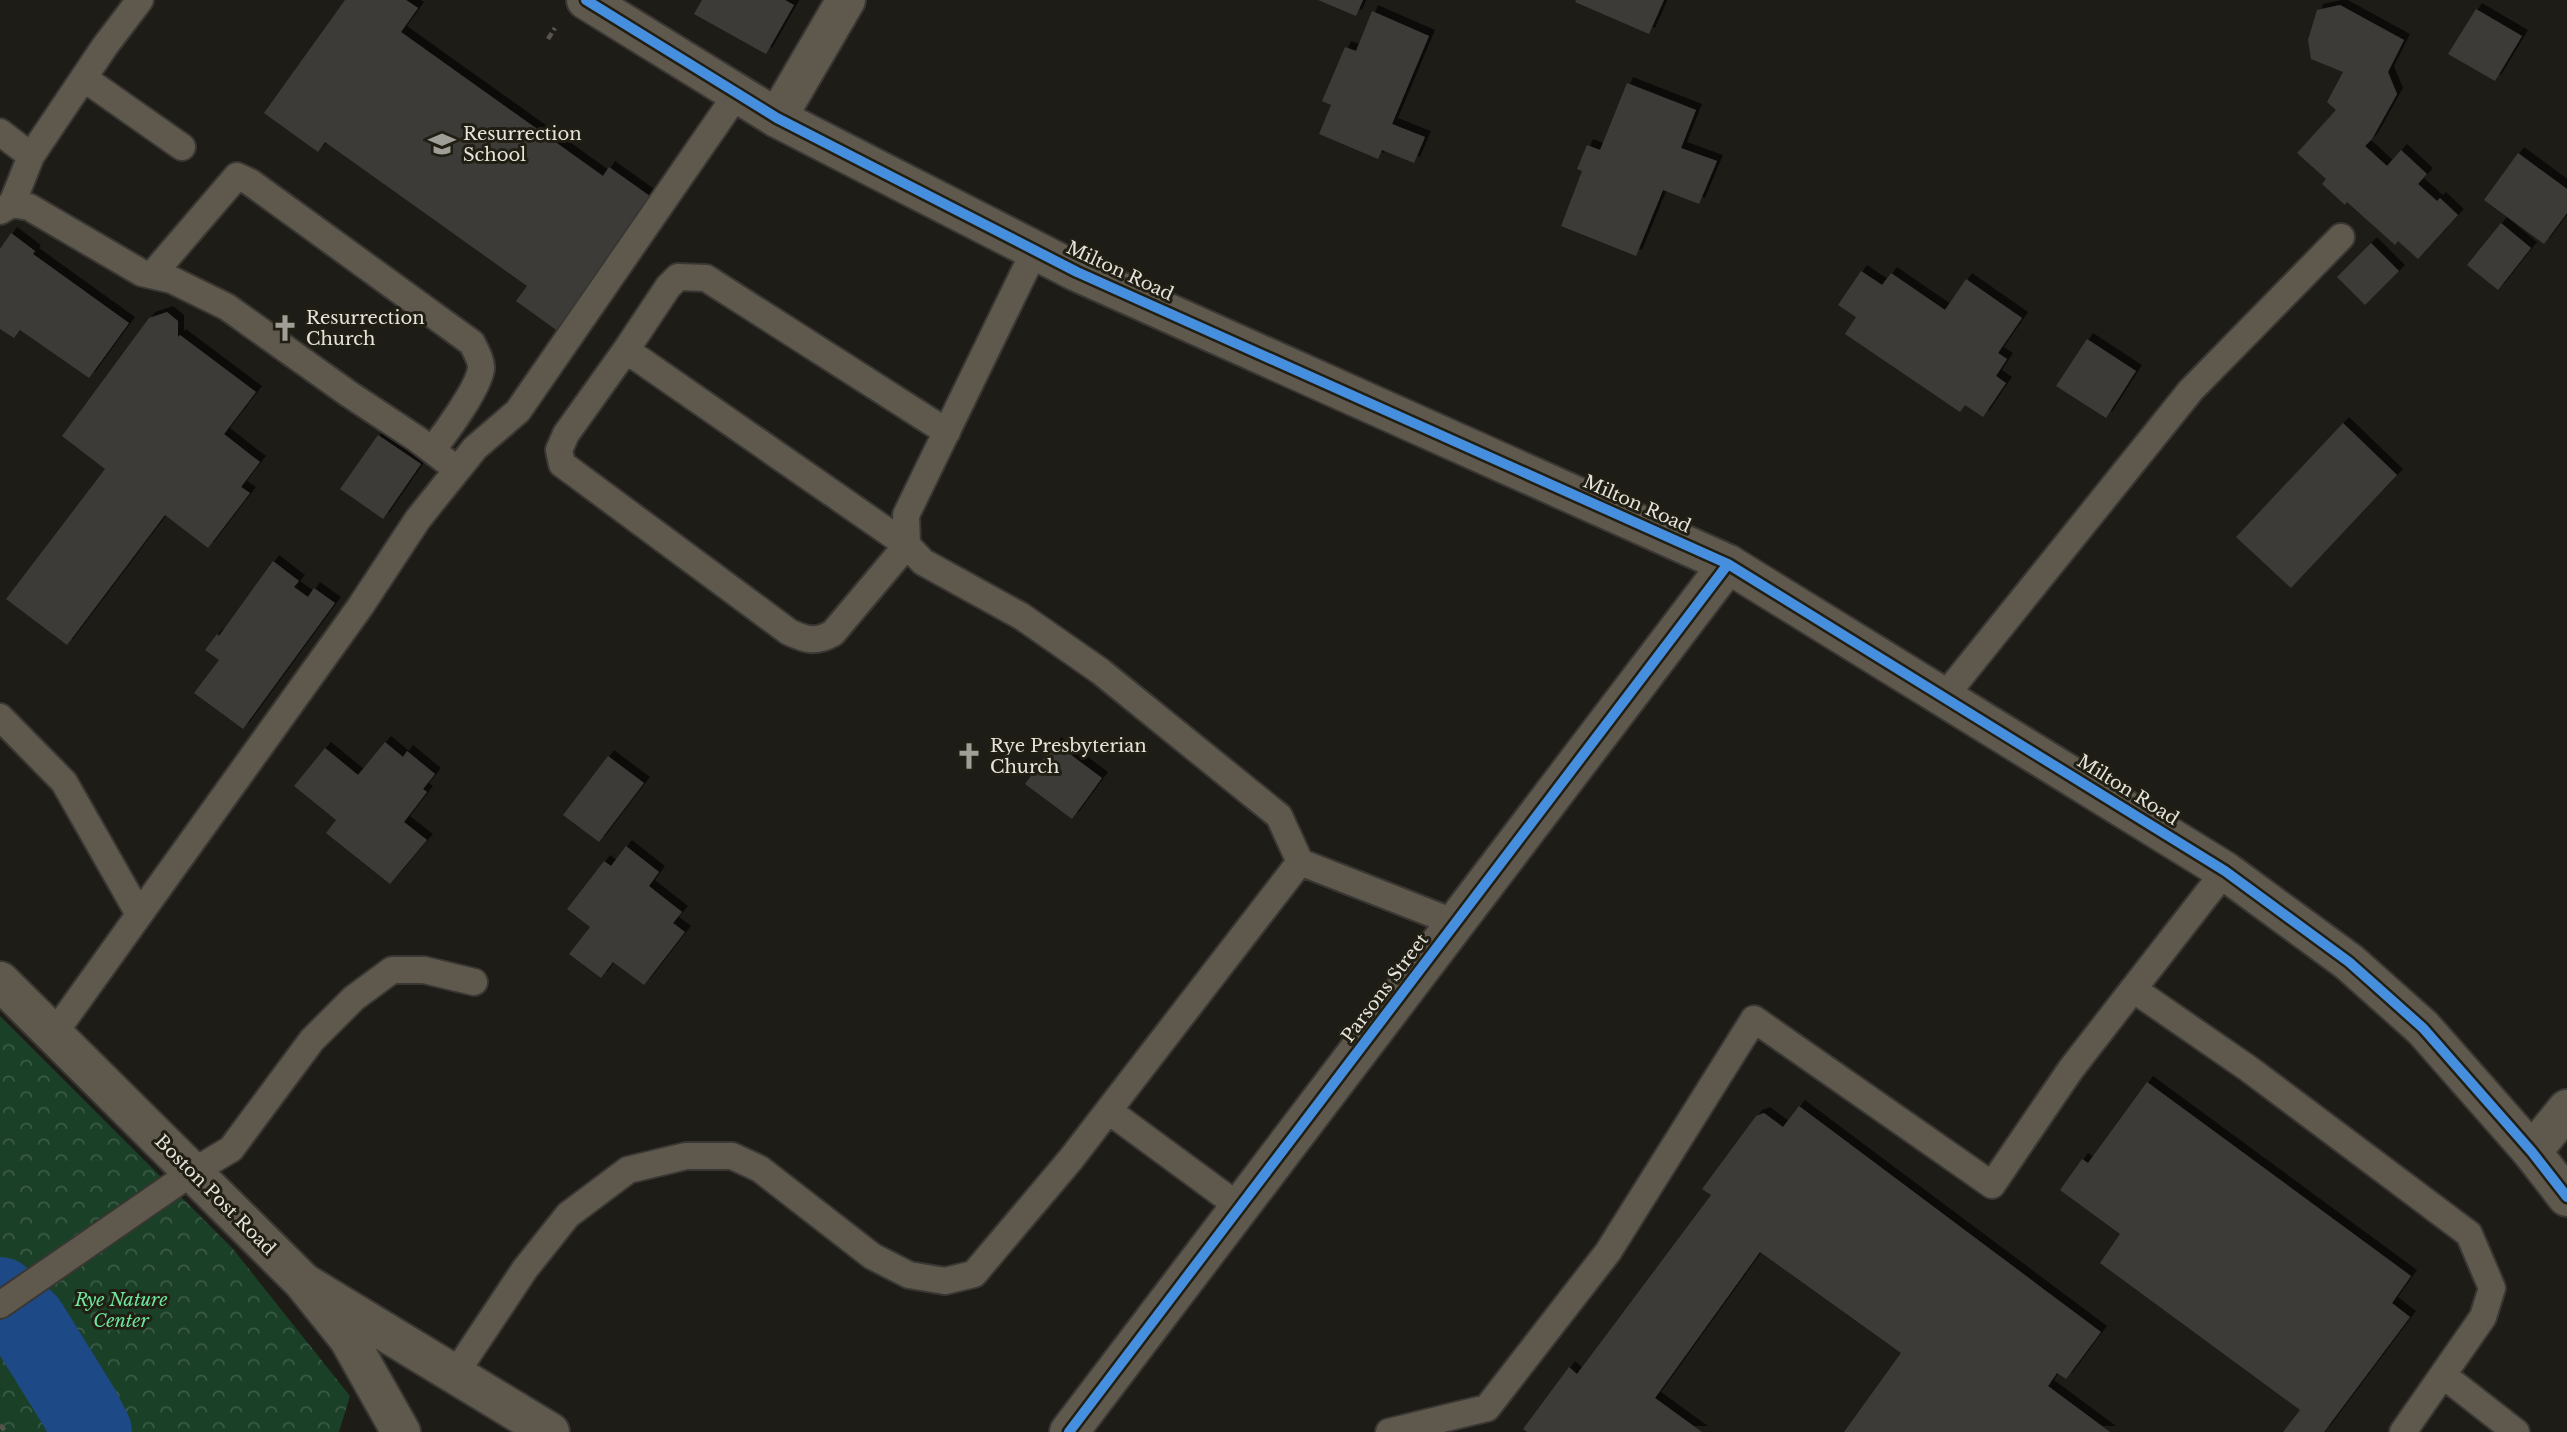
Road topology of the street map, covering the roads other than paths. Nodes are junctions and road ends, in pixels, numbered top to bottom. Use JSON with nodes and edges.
{"nodes":[{"id":1,"x":140,"y":0,"type":"edge"},
{"id":2,"x":586,"y":0,"type":"edge"},
{"id":3,"x":846,"y":0,"type":"edge"},
{"id":4,"x":85,"y":79,"type":"junction"},
{"id":5,"x":737,"y":94,"type":"junction"},
{"id":6,"x":777,"y":118,"type":"junction"},
{"id":7,"x":0,"y":132,"type":"edge"},
{"id":8,"x":182,"y":147,"type":"dead end"},
{"id":9,"x":31,"y":156,"type":"junction"},
{"id":10,"x":6,"y":207,"type":"edge"},
{"id":11,"x":2341,"y":237,"type":"dead end"},
{"id":12,"x":1035,"y":250,"type":"junction"},
{"id":13,"x":152,"y":275,"type":"junction"},
{"id":14,"x":626,"y":350,"type":"junction"},
{"id":15,"x":947,"y":432,"type":"junction"},
{"id":16,"x":432,"y":450,"type":"junction"},
{"id":17,"x":458,"y":471,"type":"junction"},
{"id":18,"x":907,"y":545,"type":"junction"},
{"id":19,"x":1728,"y":564,"type":"junction"},
{"id":20,"x":1944,"y":697,"type":"junction"},
{"id":21,"x":0,"y":717,"type":"edge"},
{"id":22,"x":1300,"y":862,"type":"junction"},
{"id":23,"x":2225,"y":871,"type":"junction"},
{"id":24,"x":139,"y":914,"type":"junction"},
{"id":25,"x":1455,"y":923,"type":"junction"},
{"id":26,"x":0,"y":981,"type":"edge"},
{"id":27,"x":474,"y":982,"type":"dead end"},
{"id":28,"x":2133,"y":989,"type":"junction"},
{"id":29,"x":53,"y":1035,"type":"junction"},
{"id":30,"x":2567,"y":1109,"type":"edge"},
{"id":31,"x":1108,"y":1111,"type":"junction"},
{"id":32,"x":2532,"y":1152,"type":"junction"},
{"id":33,"x":191,"y":1173,"type":"junction"},
{"id":34,"x":2567,"y":1197,"type":"edge"},
{"id":35,"x":1241,"y":1208,"type":"junction"},
{"id":36,"x":303,"y":1282,"type":"junction"},
{"id":37,"x":0,"y":1305,"type":"edge"},
{"id":38,"x":455,"y":1374,"type":"junction"},
{"id":39,"x":2442,"y":1375,"type":"junction"},
{"id":40,"x":1418,"y":1429,"type":"edge"},
{"id":41,"x":401,"y":1432,"type":"edge"},
{"id":42,"x":550,"y":1432,"type":"edge"},
{"id":43,"x":1069,"y":1432,"type":"edge"},
{"id":44,"x":1389,"y":1432,"type":"edge"},
{"id":45,"x":2403,"y":1432,"type":"edge"},
{"id":46,"x":2516,"y":1432,"type":"edge"}],
"edges":[{"from":1,"to":4,"type":"lane"},
{"from":2,"to":5,"type":"street","name":"Milton Road"},
{"from":3,"to":6,"type":"street"},
{"from":4,"to":8,"type":"lane"},
{"from":4,"to":9,"type":"lane"},
{"from":5,"to":6,"type":"street","name":"Milton Road"},
{"from":5,"to":17,"type":"lane"},
{"from":6,"to":12,"type":"street","name":"Milton Road"},
{"from":7,"to":9,"type":"lane"},
{"from":9,"to":10,"type":"lane"},
{"from":10,"to":13,"type":"lane"},
{"from":11,"to":20,"type":"lane"},
{"from":12,"to":15,"type":"lane"},
{"from":12,"to":19,"type":"street","name":"Milton Road"},
{"from":13,"to":16,"type":"lane"},
{"from":13,"to":16,"type":"lane"},
{"from":14,"to":15,"type":"lane"},
{"from":14,"to":18,"type":"lane"},
{"from":14,"to":18,"type":"lane"},
{"from":15,"to":18,"type":"lane"},
{"from":16,"to":17,"type":"lane"},
{"from":17,"to":24,"type":"lane"},
{"from":18,"to":22,"type":"lane"},
{"from":19,"to":20,"type":"street","name":"Milton Road"},
{"from":19,"to":25,"type":"street","name":"Parsons Street"},
{"from":20,"to":23,"type":"street","name":"Milton Road"},
{"from":21,"to":24,"type":"lane"},
{"from":22,"to":25,"type":"lane"},
{"from":22,"to":31,"type":"lane"},
{"from":23,"to":28,"type":"lane"},
{"from":23,"to":32,"type":"street","name":"Milton Road"},
{"from":24,"to":29,"type":"lane"},
{"from":25,"to":35,"type":"street","name":"Parsons Street"},
{"from":26,"to":29,"type":"main road","name":"Boston Post Road"},
{"from":27,"to":33,"type":"lane"},
{"from":28,"to":39,"type":"lane"},
{"from":28,"to":40,"type":"lane"},
{"from":29,"to":33,"type":"main road","name":"Boston Post Road"},
{"from":30,"to":32,"type":"street"},
{"from":31,"to":35,"type":"lane"},
{"from":31,"to":38,"type":"lane"},
{"from":32,"to":34,"type":"street","name":"Milton Road"},
{"from":33,"to":36,"type":"main road","name":"Boston Post Road"},
{"from":33,"to":37,"type":"lane"},
{"from":35,"to":43,"type":"street","name":"Parsons Street"},
{"from":36,"to":38,"type":"street"},
{"from":36,"to":41,"type":"main road","name":"Boston Post Road"},
{"from":38,"to":42,"type":"street"},
{"from":39,"to":45,"type":"lane"},
{"from":39,"to":46,"type":"lane"},
{"from":40,"to":44,"type":"lane"}]}
